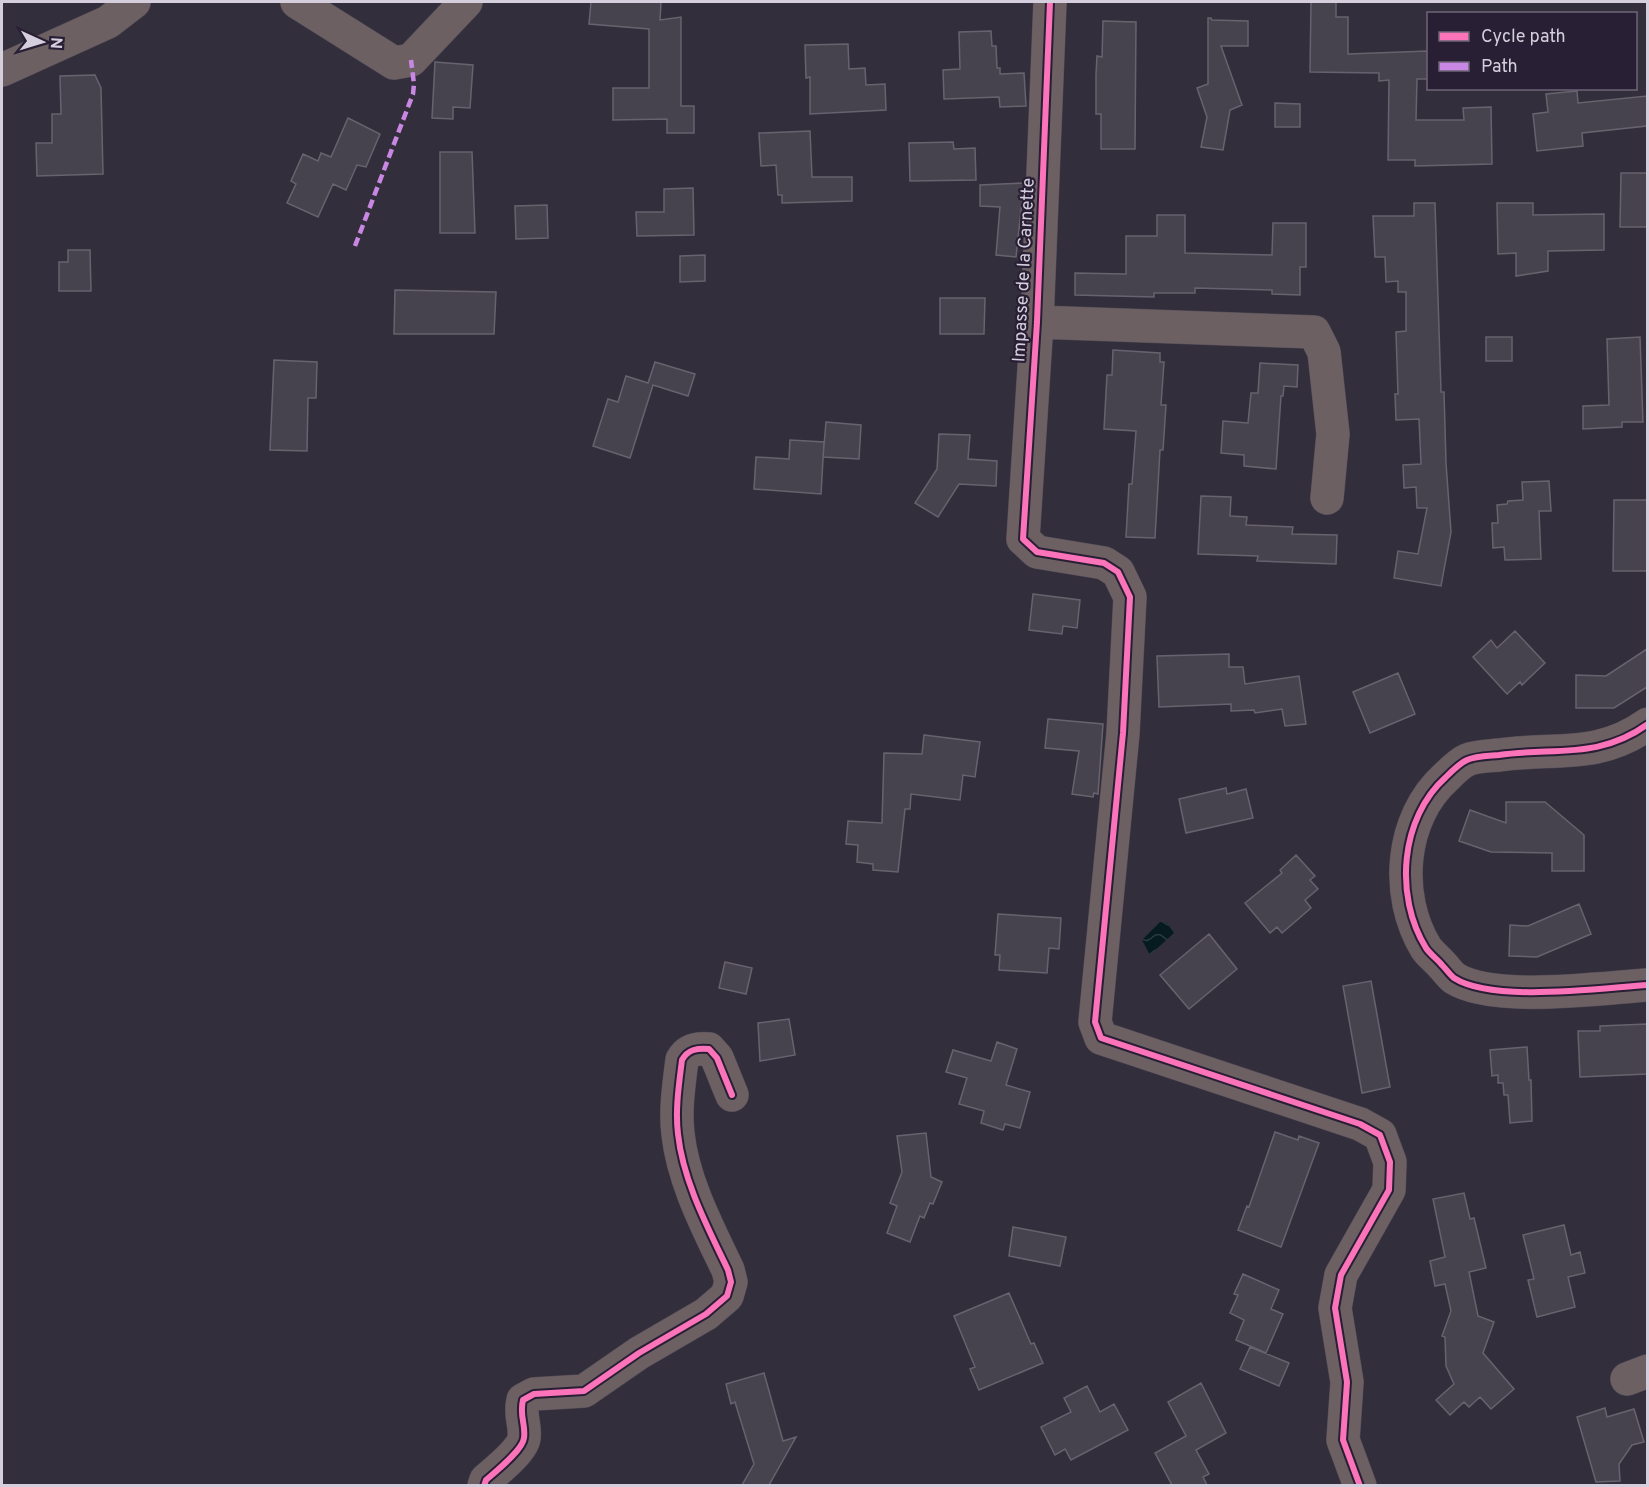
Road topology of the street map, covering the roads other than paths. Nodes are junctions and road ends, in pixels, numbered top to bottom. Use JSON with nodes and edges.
{"nodes":[{"id":1,"x":134,"y":2,"type":"edge"},
{"id":2,"x":297,"y":2,"type":"edge"},
{"id":3,"x":466,"y":2,"type":"edge"},
{"id":4,"x":1050,"y":2,"type":"edge"},
{"id":5,"x":2,"y":70,"type":"edge"},
{"id":6,"x":1037,"y":322,"type":"junction"},
{"id":7,"x":1327,"y":498,"type":"dead end"},
{"id":8,"x":1647,"y":724,"type":"edge"},
{"id":9,"x":1647,"y":985,"type":"edge"},
{"id":10,"x":732,"y":1095,"type":"dead end"},
{"id":11,"x":484,"y":1485,"type":"edge"},
{"id":12,"x":1360,"y":1485,"type":"edge"}],
"edges":[{"from":1,"to":5,"type":"street"},
{"from":2,"to":3,"type":"street"},
{"from":4,"to":6,"type":"street","name":"Impasse de la Carnette"},
{"from":6,"to":7,"type":"street"},
{"from":6,"to":12,"type":"street","name":"Impasse de la Carnette"},
{"from":8,"to":9,"type":"street"},
{"from":10,"to":11,"type":"street"}]}
